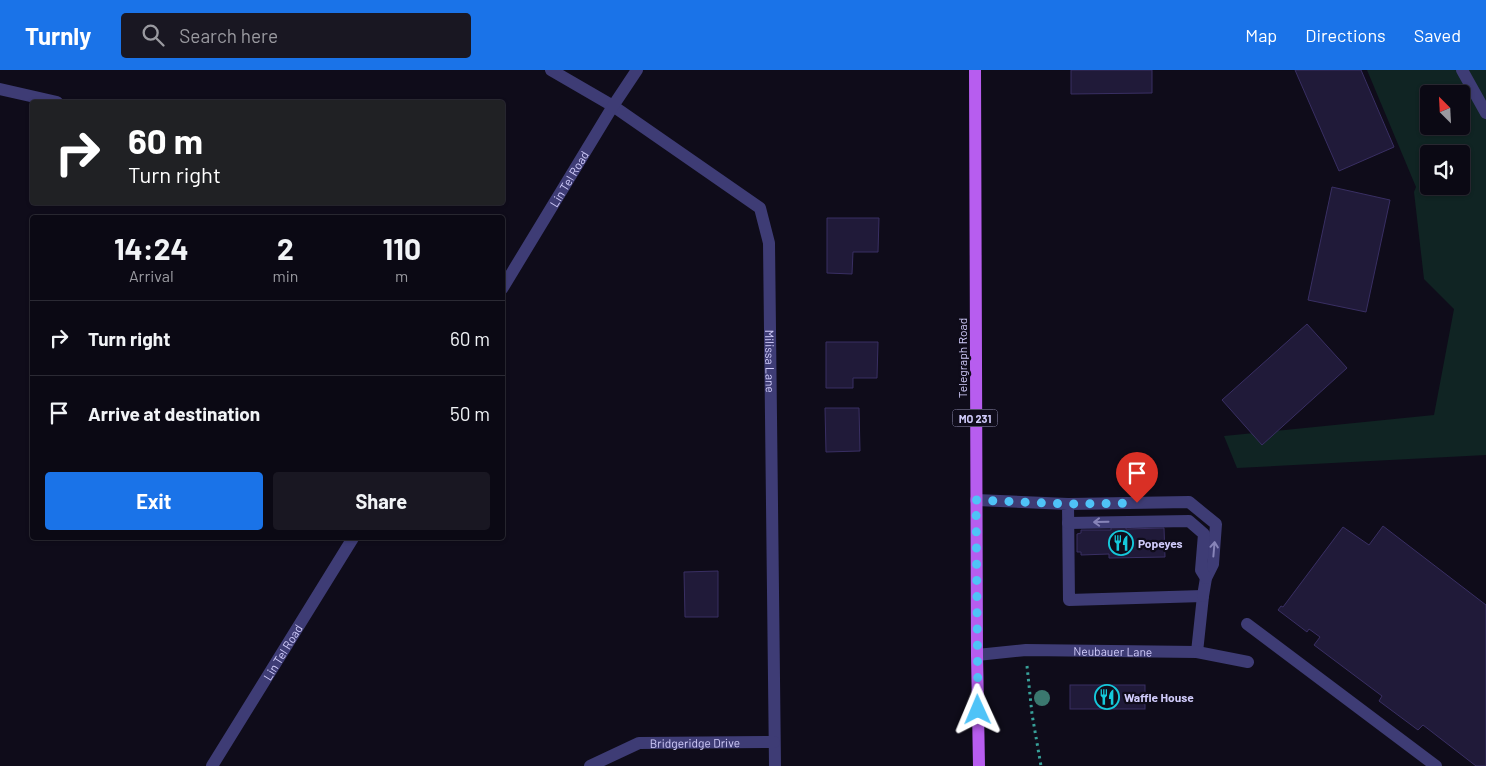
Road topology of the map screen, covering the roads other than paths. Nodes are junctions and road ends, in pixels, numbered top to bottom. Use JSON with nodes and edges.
{"nodes":[{"id":1,"x":551,"y":70,"type":"edge"},
{"id":2,"x":638,"y":70,"type":"edge"},
{"id":3,"x":975,"y":70,"type":"edge"},
{"id":4,"x":1462,"y":70,"type":"edge"},
{"id":5,"x":0,"y":89,"type":"edge"},
{"id":6,"x":48,"y":100,"type":"edge"},
{"id":7,"x":613,"y":106,"type":"junction"},
{"id":8,"x":1486,"y":113,"type":"edge"},
{"id":9,"x":505,"y":284,"type":"edge"},
{"id":10,"x":976,"y":500,"type":"junction"},
{"id":11,"x":1068,"y":504,"type":"junction"},
{"id":12,"x":1068,"y":523,"type":"junction"},
{"id":13,"x":352,"y":540,"type":"edge"},
{"id":14,"x":1206,"y":578,"type":"junction"},
{"id":15,"x":1203,"y":596,"type":"junction"},
{"id":16,"x":1247,"y":624,"type":"dead end"},
{"id":17,"x":1197,"y":652,"type":"junction"},
{"id":18,"x":976,"y":655,"type":"junction"},
{"id":19,"x":1248,"y":662,"type":"dead end"},
{"id":20,"x":774,"y":742,"type":"junction"},
{"id":21,"x":212,"y":766,"type":"edge"},
{"id":22,"x":590,"y":766,"type":"edge"},
{"id":23,"x":775,"y":766,"type":"edge"},
{"id":24,"x":979,"y":766,"type":"edge"},
{"id":25,"x":1436,"y":766,"type":"edge"}],
"edges":[{"from":1,"to":7,"type":"street","name":"Milissa Lane"},
{"from":2,"to":7,"type":"street","name":"Lin Tel Road"},
{"from":3,"to":10,"type":"main road","name":"Telegraph Road","number":"MO 231"},
{"from":4,"to":8,"type":"street"},
{"from":5,"to":6,"type":"street"},
{"from":7,"to":9,"type":"street","name":"Lin Tel Road"},
{"from":7,"to":20,"type":"street","name":"Milissa Lane"},
{"from":10,"to":11,"type":"street"},
{"from":10,"to":18,"type":"main road","name":"Telegraph Road","number":"MO 231"},
{"from":11,"to":12,"type":"street"},
{"from":14,"to":11,"type":"street","one_way":true},
{"from":14,"to":12,"type":"street","one_way":true},
{"from":12,"to":15,"type":"street"},
{"from":13,"to":21,"type":"street","name":"Lin Tel Road"},
{"from":14,"to":15,"type":"street"},
{"from":15,"to":17,"type":"street"},
{"from":16,"to":25,"type":"street"},
{"from":17,"to":18,"type":"street","name":"Neubauer Lane"},
{"from":17,"to":19,"type":"street","name":"Neubauer Lane"},
{"from":18,"to":24,"type":"main road","name":"Telegraph Road","number":"MO 231"},
{"from":20,"to":22,"type":"street","name":"Bridgeridge Drive"},
{"from":20,"to":23,"type":"street","name":"Milissa Lane"}]}
